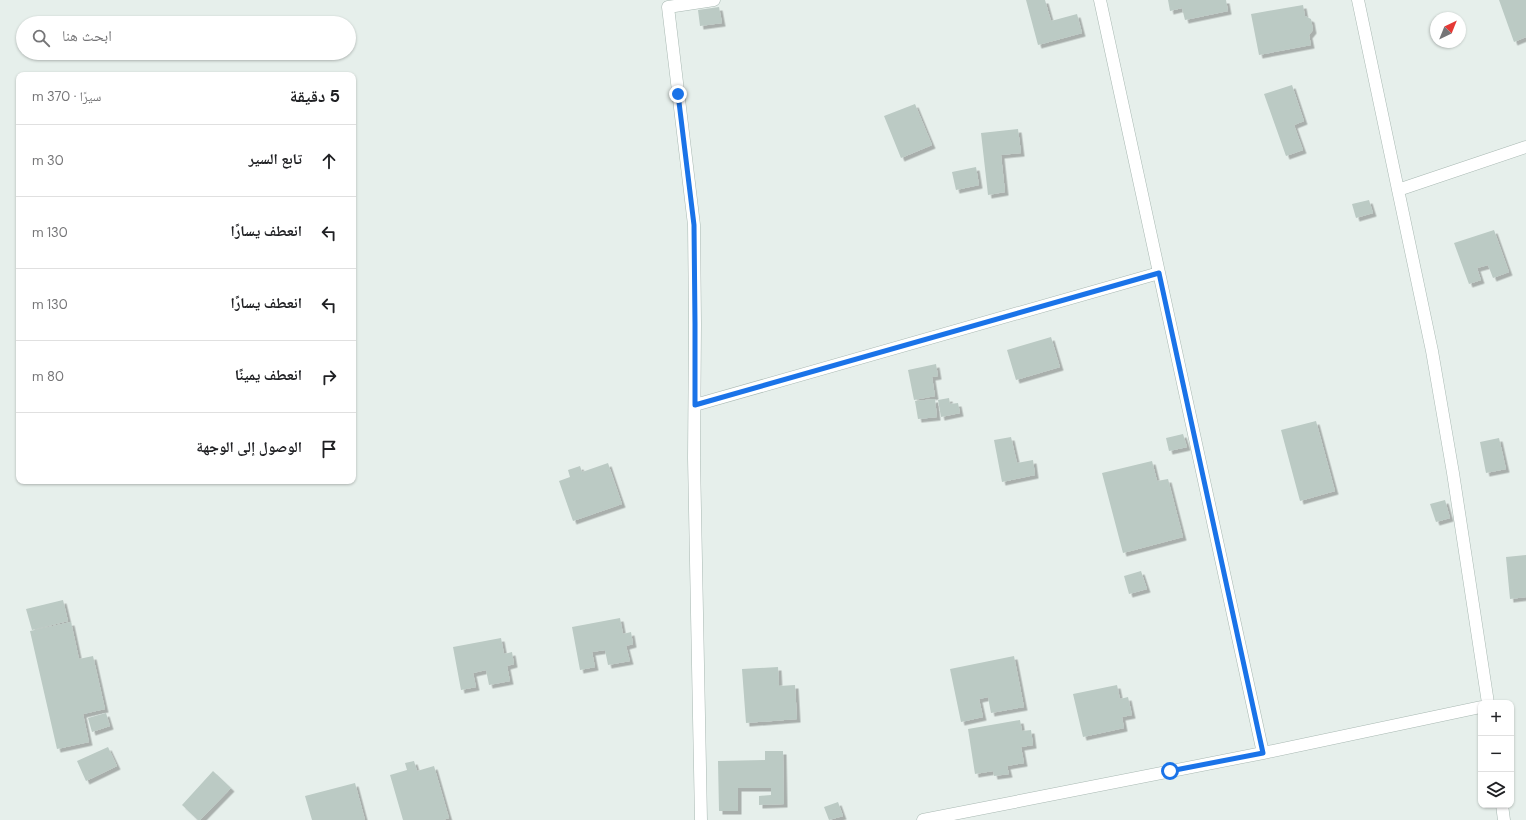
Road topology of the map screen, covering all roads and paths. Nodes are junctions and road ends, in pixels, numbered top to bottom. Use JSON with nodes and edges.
{"nodes":[{"id":1,"x":714,"y":0,"type":"edge"},
{"id":2,"x":1100,"y":0,"type":"edge"},
{"id":3,"x":1358,"y":0,"type":"edge"},
{"id":4,"x":1526,"y":147,"type":"edge"},
{"id":5,"x":1398,"y":190,"type":"junction"},
{"id":6,"x":1159,"y":273,"type":"junction"},
{"id":7,"x":695,"y":405,"type":"junction"},
{"id":8,"x":1488,"y":700,"type":"edge"},
{"id":9,"x":1478,"y":708,"type":"edge"},
{"id":10,"x":1263,"y":753,"type":"junction"},
{"id":11,"x":1502,"y":808,"type":"edge"},
{"id":12,"x":701,"y":820,"type":"edge"},
{"id":13,"x":923,"y":820,"type":"edge"},
{"id":14,"x":1504,"y":820,"type":"edge"}],
"edges":[{"from":1,"to":7,"type":"street"},
{"from":2,"to":6,"type":"street"},
{"from":3,"to":5,"type":"street"},
{"from":4,"to":5,"type":"street"},
{"from":5,"to":8,"type":"street"},
{"from":6,"to":7,"type":"street"},
{"from":6,"to":10,"type":"street"},
{"from":7,"to":12,"type":"street"},
{"from":9,"to":10,"type":"street"},
{"from":10,"to":13,"type":"street"},
{"from":11,"to":14,"type":"street"}]}
